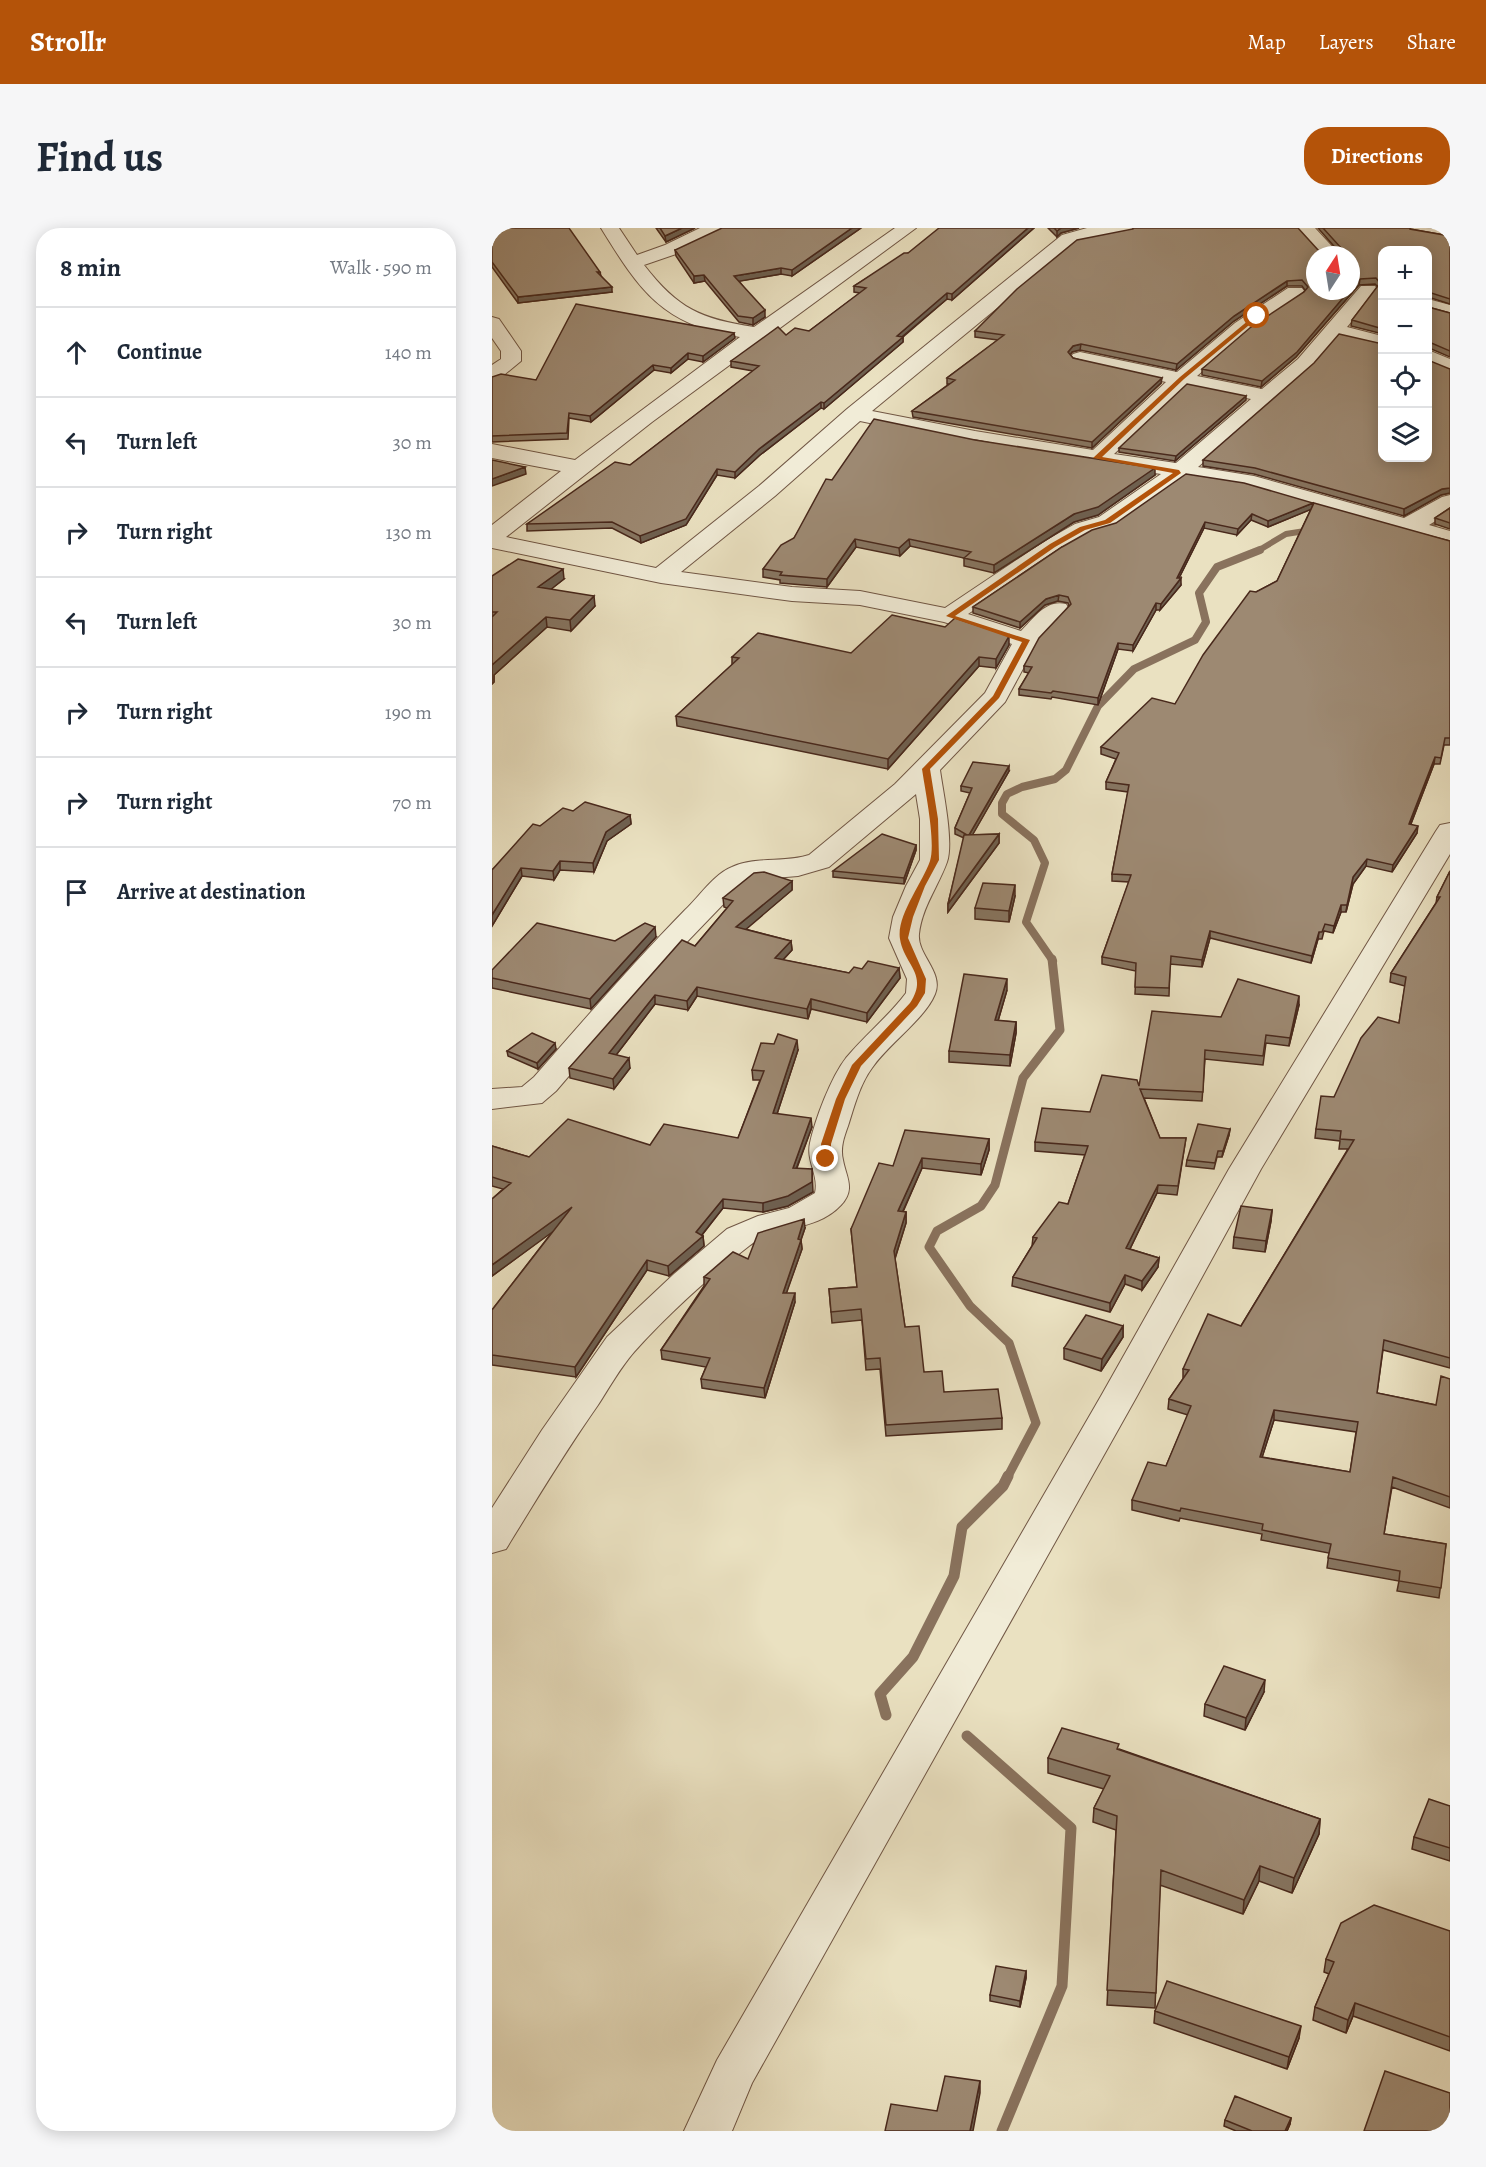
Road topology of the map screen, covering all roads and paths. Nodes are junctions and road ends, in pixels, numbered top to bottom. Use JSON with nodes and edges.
{"nodes":[{"id":1,"x":610,"y":228,"type":"edge"},
{"id":2,"x":714,"y":228,"type":"edge"},
{"id":3,"x":907,"y":228,"type":"edge"},
{"id":4,"x":1125,"y":228,"type":"edge"},
{"id":5,"x":1305,"y":228,"type":"edge"},
{"id":6,"x":1417,"y":228,"type":"edge"},
{"id":7,"x":1450,"y":233,"type":"edge"},
{"id":8,"x":1322,"y":246,"type":"edge"},
{"id":9,"x":632,"y":263,"type":"junction"},
{"id":10,"x":1360,"y":282,"type":"edge"},
{"id":11,"x":1295,"y":292,"type":"edge"},
{"id":12,"x":1376,"y":292,"type":"edge"},
{"id":13,"x":1432,"y":306,"type":"edge"},
{"id":14,"x":1450,"y":311,"type":"edge"},
{"id":15,"x":492,"y":323,"type":"edge"},
{"id":16,"x":1333,"y":330,"type":"junction"},
{"id":17,"x":759,"y":334,"type":"junction"},
{"id":18,"x":1378,"y":341,"type":"edge"},
{"id":19,"x":1080,"y":358,"type":"edge"},
{"id":20,"x":1432,"y":358,"type":"edge"},
{"id":21,"x":1450,"y":367,"type":"edge"},
{"id":22,"x":492,"y":375,"type":"edge"},
{"id":23,"x":1182,"y":378,"type":"junction"},
{"id":24,"x":1266,"y":396,"type":"junction"},
{"id":25,"x":855,"y":414,"type":"junction"},
{"id":26,"x":492,"y":451,"type":"edge"},
{"id":27,"x":1097,"y":458,"type":"junction"},
{"id":28,"x":578,"y":467,"type":"junction"},
{"id":29,"x":1179,"y":472,"type":"junction"},
{"id":30,"x":1450,"y":501,"type":"edge"},
{"id":31,"x":1407,"y":525,"type":"junction"},
{"id":32,"x":1450,"y":537,"type":"edge"},
{"id":33,"x":492,"y":539,"type":"edge"},
{"id":34,"x":661,"y":576,"type":"junction"},
{"id":35,"x":1057,"y":609,"type":"dead end"},
{"id":36,"x":949,"y":616,"type":"junction"},
{"id":37,"x":1026,"y":640,"type":"junction"},
{"id":38,"x":926,"y":769,"type":"junction"},
{"id":39,"x":1450,"y":831,"type":"edge"},
{"id":40,"x":492,"y":1099,"type":"edge"},
{"id":41,"x":492,"y":1539,"type":"edge"},
{"id":42,"x":708,"y":2131,"type":"edge"}],
"edges":[{"from":1,"to":9,"type":"street"},
{"from":2,"to":9,"type":"street"},
{"from":3,"to":17,"type":"street"},
{"from":4,"to":25,"type":"street"},
{"from":5,"to":8,"type":"street"},
{"from":6,"to":7,"type":"street"},
{"from":9,"to":17,"type":"street"},
{"from":10,"to":12,"type":"street"},
{"from":11,"to":23,"type":"street"},
{"from":12,"to":16,"type":"street"},
{"from":13,"to":14,"type":"street"},
{"from":15,"to":22,"type":"street"},
{"from":16,"to":18,"type":"street"},
{"from":16,"to":24,"type":"street"},
{"from":17,"to":28,"type":"street"},
{"from":19,"to":23,"type":"street"},
{"from":20,"to":21,"type":"street"},
{"from":23,"to":24,"type":"street"},
{"from":23,"to":27,"type":"street"},
{"from":24,"to":29,"type":"street"},
{"from":25,"to":27,"type":"street"},
{"from":25,"to":34,"type":"street"},
{"from":26,"to":28,"type":"street"},
{"from":27,"to":29,"type":"street"},
{"from":28,"to":33,"type":"street"},
{"from":29,"to":31,"type":"street"},
{"from":29,"to":36,"type":"street"},
{"from":30,"to":31,"type":"street"},
{"from":31,"to":32,"type":"street"},
{"from":33,"to":34,"type":"street"},
{"from":34,"to":36,"type":"street"},
{"from":35,"to":37,"type":"street"},
{"from":36,"to":37,"type":"street"},
{"from":37,"to":38,"type":"street"},
{"from":38,"to":40,"type":"street"},
{"from":38,"to":41,"type":"street"},
{"from":39,"to":42,"type":"street"}]}
